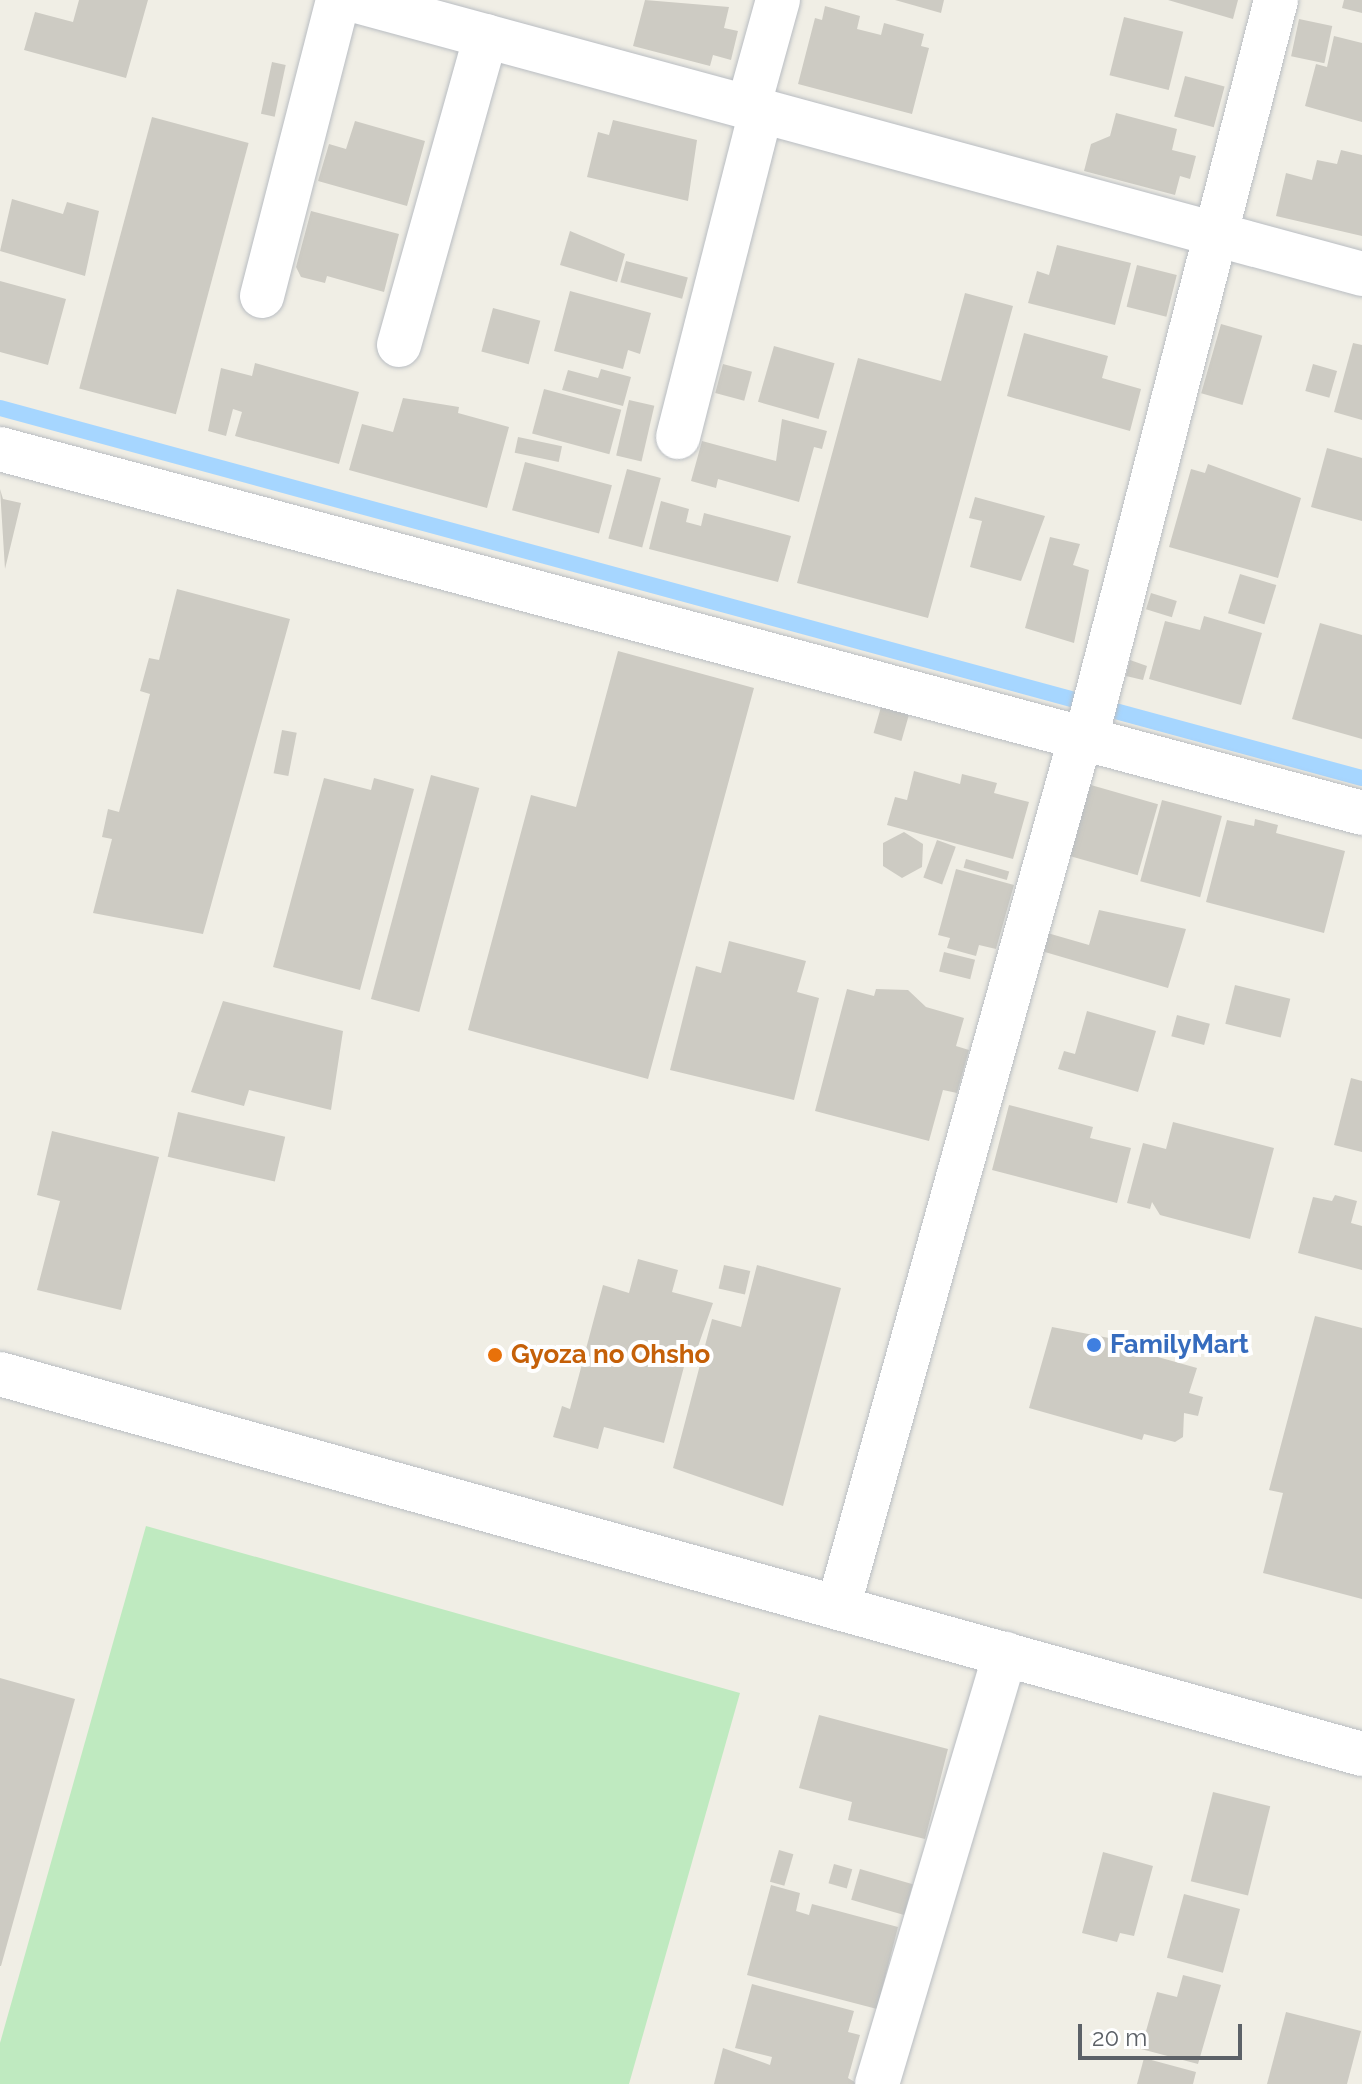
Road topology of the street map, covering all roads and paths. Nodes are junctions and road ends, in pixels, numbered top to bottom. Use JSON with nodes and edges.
{"nodes":[{"id":1,"x":338,"y":0,"type":"edge"},
{"id":2,"x":353,"y":0,"type":"edge"},
{"id":3,"x":778,"y":0,"type":"edge"},
{"id":4,"x":1276,"y":0,"type":"edge"},
{"id":5,"x":486,"y":36,"type":"junction"},
{"id":6,"x":754,"y":110,"type":"junction"},
{"id":7,"x":1213,"y":234,"type":"junction"},
{"id":8,"x":1362,"y":274,"type":"edge"},
{"id":9,"x":262,"y":296,"type":"dead end"},
{"id":10,"x":399,"y":345,"type":"dead end"},
{"id":11,"x":678,"y":437,"type":"dead end"},
{"id":12,"x":0,"y":449,"type":"edge"},
{"id":13,"x":1084,"y":736,"type":"junction"},
{"id":14,"x":1362,"y":813,"type":"edge"},
{"id":15,"x":0,"y":1374,"type":"edge"},
{"id":16,"x":838,"y":1608,"type":"junction"},
{"id":17,"x":1005,"y":1654,"type":"junction"},
{"id":18,"x":1362,"y":1754,"type":"edge"},
{"id":19,"x":877,"y":2084,"type":"edge"}],
"edges":[{"from":1,"to":9,"type":"street"},
{"from":2,"to":5,"type":"street"},
{"from":3,"to":6,"type":"street"},
{"from":4,"to":7,"type":"street"},
{"from":5,"to":6,"type":"street"},
{"from":5,"to":10,"type":"street"},
{"from":6,"to":7,"type":"street"},
{"from":6,"to":11,"type":"street"},
{"from":7,"to":8,"type":"street"},
{"from":7,"to":13,"type":"street"},
{"from":12,"to":13,"type":"street"},
{"from":13,"to":14,"type":"street"},
{"from":13,"to":16,"type":"street"},
{"from":15,"to":16,"type":"street"},
{"from":16,"to":17,"type":"street"},
{"from":17,"to":18,"type":"street"},
{"from":17,"to":19,"type":"street"}]}
